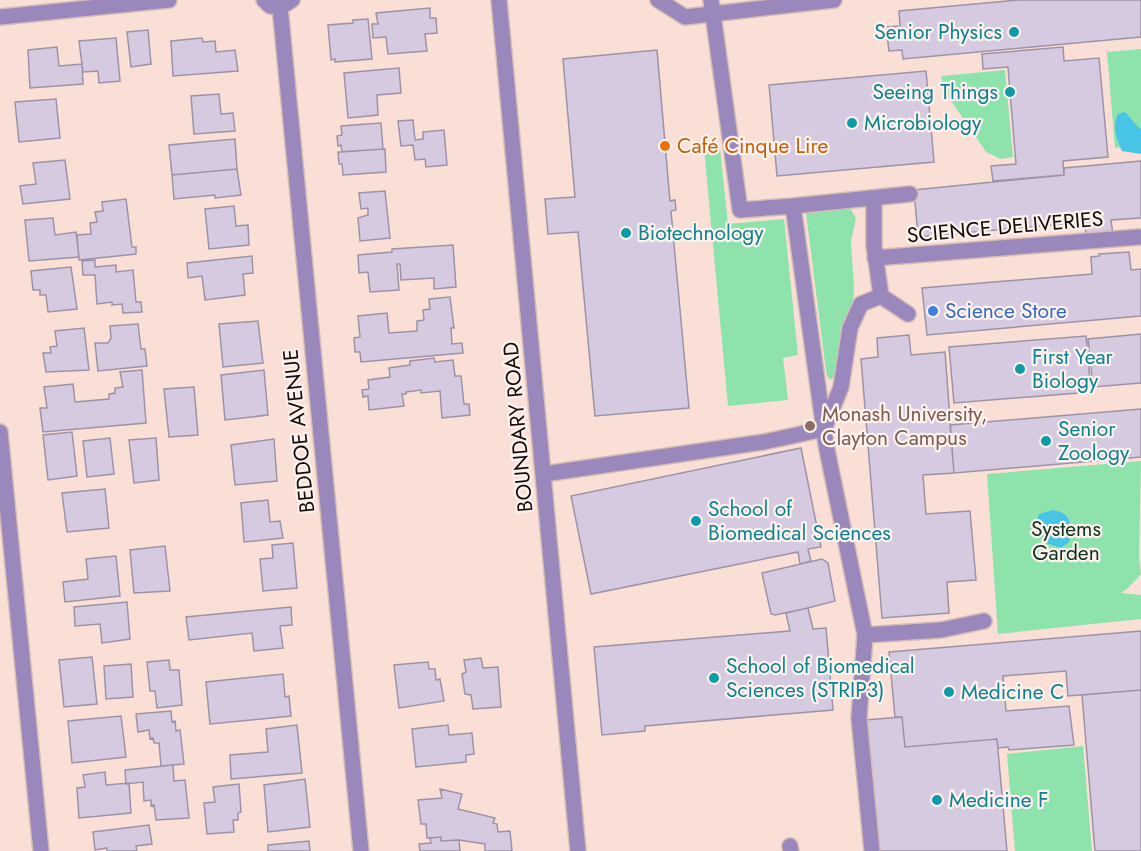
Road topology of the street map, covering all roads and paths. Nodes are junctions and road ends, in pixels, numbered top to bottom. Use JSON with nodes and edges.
{"nodes":[{"id":1,"x":169,"y":0,"type":"edge"},
{"id":2,"x":264,"y":0,"type":"edge"},
{"id":3,"x":499,"y":0,"type":"edge"},
{"id":4,"x":658,"y":0,"type":"edge"},
{"id":5,"x":834,"y":0,"type":"edge"},
{"id":6,"x":286,"y":4,"type":"edge"},
{"id":7,"x":712,"y":7,"type":"edge"},
{"id":8,"x":0,"y":17,"type":"edge"},
{"id":9,"x":910,"y":194,"type":"dead end"},
{"id":10,"x":874,"y":198,"type":"junction"},
{"id":11,"x":793,"y":206,"type":"junction"},
{"id":12,"x":1138,"y":237,"type":"dead end"},
{"id":13,"x":875,"y":258,"type":"junction"},
{"id":14,"x":881,"y":296,"type":"junction"},
{"id":15,"x":908,"y":314,"type":"dead end"},
{"id":16,"x":824,"y":429,"type":"junction"},
{"id":17,"x":0,"y":432,"type":"edge"},
{"id":18,"x":544,"y":474,"type":"junction"},
{"id":19,"x":984,"y":621,"type":"dead end"},
{"id":20,"x":865,"y":635,"type":"junction"},
{"id":21,"x":41,"y":851,"type":"edge"},
{"id":22,"x":361,"y":851,"type":"edge"},
{"id":23,"x":578,"y":851,"type":"edge"},
{"id":24,"x":872,"y":851,"type":"edge"}],
"edges":[{"from":1,"to":8,"type":"street"},
{"from":2,"to":6,"type":"street"},
{"from":3,"to":18,"type":"street","name":"BOUNDARY ROAD"},
{"from":4,"to":7,"type":"street"},
{"from":5,"to":7,"type":"street"},
{"from":6,"to":22,"type":"street","name":"BEDDOE AVENUE"},
{"from":7,"to":11,"type":"street"},
{"from":9,"to":10,"type":"street"},
{"from":10,"to":11,"type":"street"},
{"from":10,"to":13,"type":"street"},
{"from":11,"to":16,"type":"street"},
{"from":12,"to":13,"type":"street","name":"SCIENCE DELIVERIES"},
{"from":13,"to":14,"type":"street"},
{"from":14,"to":15,"type":"street"},
{"from":14,"to":16,"type":"street"},
{"from":16,"to":18,"type":"street"},
{"from":16,"to":20,"type":"street"},
{"from":17,"to":21,"type":"street"},
{"from":18,"to":23,"type":"street","name":"BOUNDARY ROAD"},
{"from":19,"to":20,"type":"street"},
{"from":20,"to":24,"type":"street"}]}
